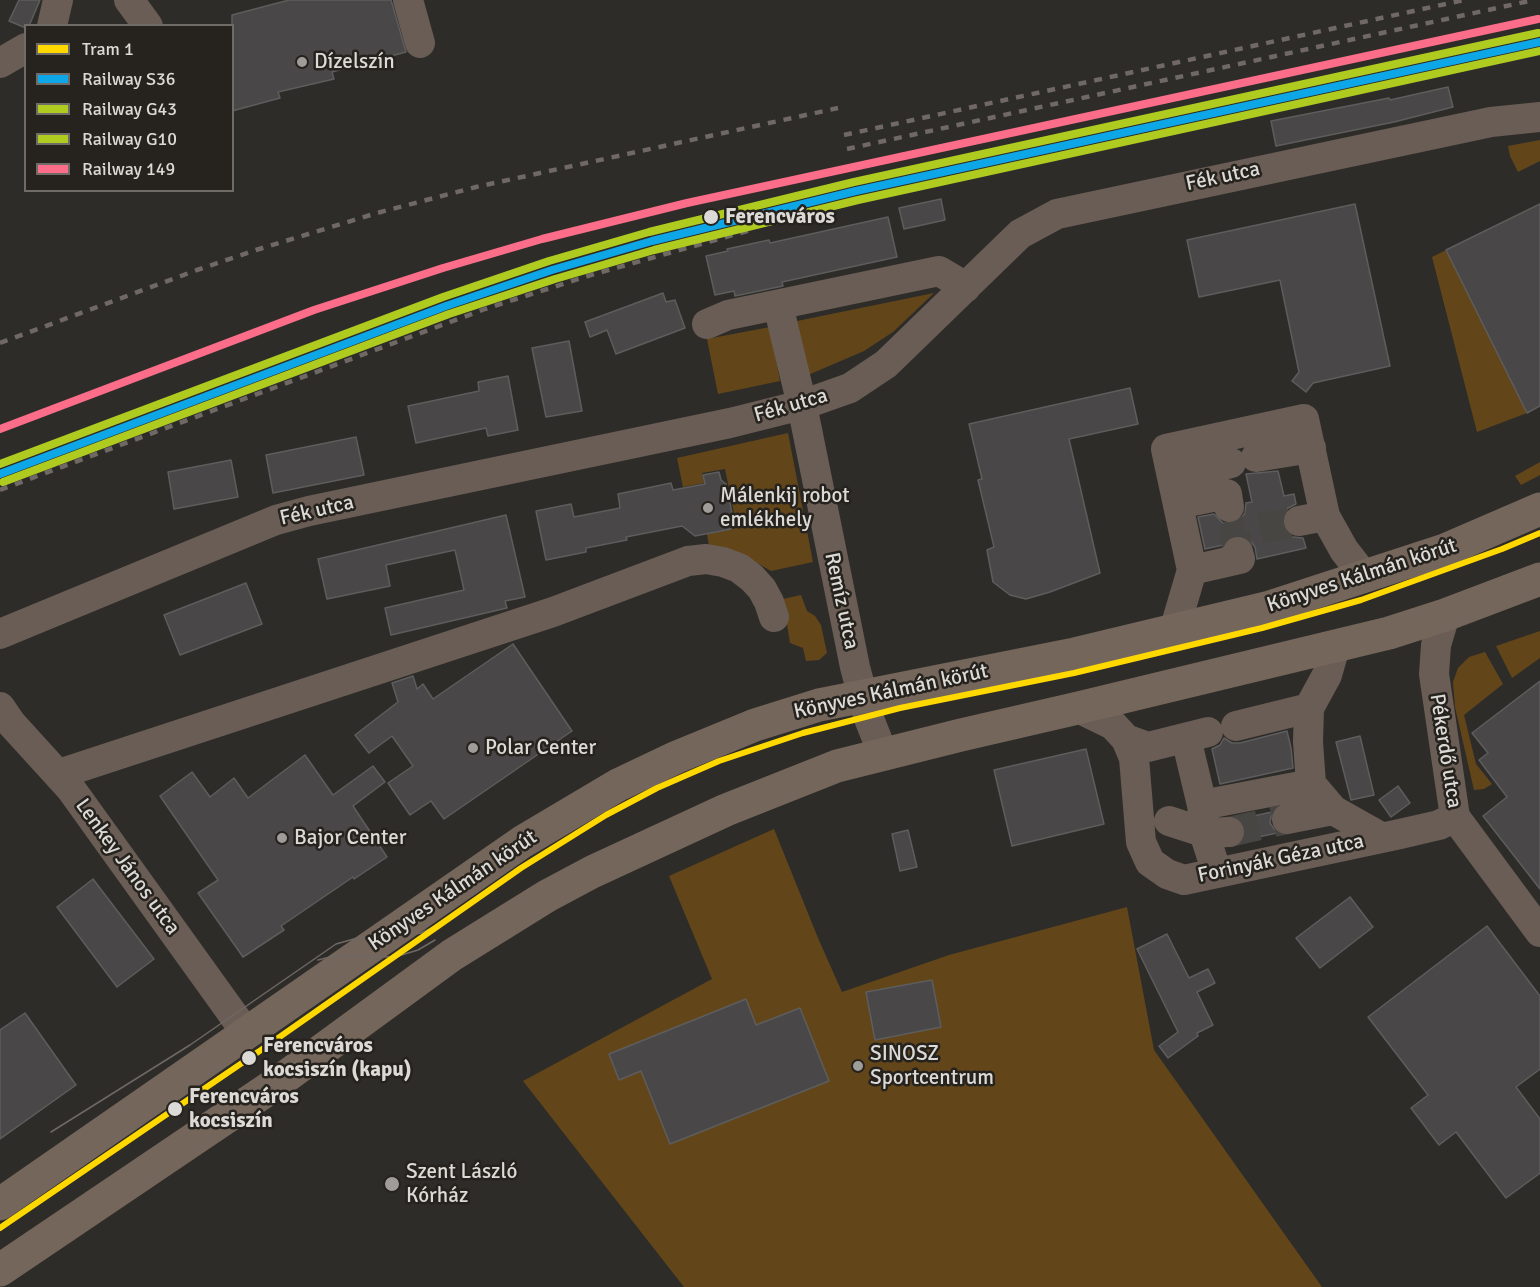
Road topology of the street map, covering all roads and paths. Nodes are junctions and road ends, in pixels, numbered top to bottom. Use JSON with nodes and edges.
{"nodes":[{"id":1,"x":58,"y":0,"type":"edge"},
{"id":2,"x":129,"y":0,"type":"edge"},
{"id":3,"x":408,"y":0,"type":"edge"},
{"id":4,"x":52,"y":24,"type":"edge"},
{"id":5,"x":147,"y":24,"type":"edge"},
{"id":6,"x":420,"y":43,"type":"dead end"},
{"id":7,"x":24,"y":49,"type":"edge"},
{"id":8,"x":0,"y":63,"type":"edge"},
{"id":9,"x":1540,"y":117,"type":"edge"},
{"id":10,"x":966,"y":286,"type":"junction"},
{"id":11,"x":778,"y":305,"type":"junction"},
{"id":12,"x":707,"y":324,"type":"dead end"},
{"id":13,"x":802,"y":405,"type":"junction"},
{"id":14,"x":1311,"y":448,"type":"junction"},
{"id":15,"x":1172,"y":476,"type":"junction"},
{"id":16,"x":1178,"y":504,"type":"junction"},
{"id":17,"x":1229,"y":507,"type":"dead end"},
{"id":18,"x":1540,"y":509,"type":"edge"},
{"id":19,"x":1238,"y":552,"type":"tunnel mouth"},
{"id":20,"x":1192,"y":570,"type":"junction"},
{"id":21,"x":1365,"y":577,"type":"junction"},
{"id":22,"x":1540,"y":579,"type":"edge"},
{"id":23,"x":1445,"y":615,"type":"junction"},
{"id":24,"x":774,"y":617,"type":"dead end"},
{"id":25,"x":1174,"y":631,"type":"junction"},
{"id":26,"x":0,"y":634,"type":"edge"},
{"id":27,"x":1335,"y":647,"type":"junction"},
{"id":28,"x":354,"y":696,"type":"dead end"},
{"id":29,"x":862,"y":696,"type":"junction"},
{"id":30,"x":294,"y":697,"type":"junction"},
{"id":31,"x":0,"y":707,"type":"edge"},
{"id":32,"x":1078,"y":708,"type":"junction"},
{"id":33,"x":1309,"y":708,"type":"junction"},
{"id":34,"x":1210,"y":732,"type":"junction"},
{"id":35,"x":1126,"y":739,"type":"junction"},
{"id":36,"x":883,"y":754,"type":"junction"},
{"id":37,"x":59,"y":774,"type":"junction"},
{"id":38,"x":1311,"y":784,"type":"junction"},
{"id":39,"x":1333,"y":810,"type":"junction"},
{"id":40,"x":1455,"y":817,"type":"junction"},
{"id":41,"x":1287,"y":819,"type":"tunnel mouth"},
{"id":42,"x":1169,"y":821,"type":"dead end"},
{"id":43,"x":1212,"y":824,"type":"junction"},
{"id":44,"x":1381,"y":837,"type":"junction"},
{"id":45,"x":1217,"y":873,"type":"junction"},
{"id":46,"x":1540,"y":932,"type":"edge"},
{"id":47,"x":247,"y":1034,"type":"junction"},
{"id":48,"x":0,"y":1204,"type":"edge"},
{"id":49,"x":0,"y":1270,"type":"edge"}],
"edges":[{"from":1,"to":4,"type":"street"},
{"from":2,"to":5,"type":"street"},
{"from":3,"to":6,"type":"street"},
{"from":7,"to":8,"type":"street"},
{"from":9,"to":10,"type":"street","name":"Fék utca"},
{"from":10,"to":11,"type":"street"},
{"from":10,"to":13,"type":"street","name":"Fék utca"},
{"from":11,"to":12,"type":"street"},
{"from":11,"to":13,"type":"street","name":"Remíz utca"},
{"from":13,"to":26,"type":"street","name":"Fék utca"},
{"from":13,"to":29,"type":"street","name":"Remíz utca"},
{"from":14,"to":15,"type":"street"},
{"from":14,"to":15,"type":"street"},
{"from":14,"to":21,"type":"street"},
{"from":15,"to":16,"type":"street"},
{"from":16,"to":17,"type":"street"},
{"from":16,"to":20,"type":"street"},
{"from":18,"to":21,"type":"main road","name":"Könyves Kálmán körút"},
{"from":19,"to":20,"type":"street"},
{"from":20,"to":25,"type":"street"},
{"from":21,"to":25,"type":"main road","name":"Könyves Kálmán körút"},
{"from":22,"to":23,"type":"main road"},
{"from":23,"to":27,"type":"main road"},
{"from":23,"to":40,"type":"street","name":"Pékerdő utca"},
{"from":24,"to":30,"type":"street"},
{"from":25,"to":29,"type":"main road","name":"Könyves Kálmán körút"},
{"from":27,"to":32,"type":"main road"},
{"from":27,"to":33,"type":"street"},
{"from":28,"to":30,"type":"street"},
{"from":29,"to":36,"type":"street","name":"Remíz utca"},
{"from":29,"to":47,"type":"main road","name":"Könyves Kálmán körút"},
{"from":30,"to":37,"type":"street"},
{"from":31,"to":37,"type":"street","name":"Lenkey János utca"},
{"from":32,"to":35,"type":"street"},
{"from":32,"to":36,"type":"main road"},
{"from":33,"to":34,"type":"street"},
{"from":33,"to":38,"type":"street"},
{"from":34,"to":35,"type":"street"},
{"from":34,"to":43,"type":"street"},
{"from":35,"to":45,"type":"street","name":"Forinyák Géza utca"},
{"from":36,"to":49,"type":"main road"},
{"from":37,"to":47,"type":"street","name":"Lenkey János utca"},
{"from":38,"to":39,"type":"street"},
{"from":38,"to":43,"type":"street"},
{"from":39,"to":41,"type":"street"},
{"from":39,"to":44,"type":"street"},
{"from":40,"to":44,"type":"street","name":"Forinyák Géza utca"},
{"from":40,"to":46,"type":"street","name":"Pékerdő utca"},
{"from":42,"to":43,"type":"street"},
{"from":43,"to":45,"type":"street"},
{"from":44,"to":45,"type":"street","name":"Forinyák Géza utca"},
{"from":47,"to":48,"type":"main road","name":"Könyves Kálmán körút"}]}
